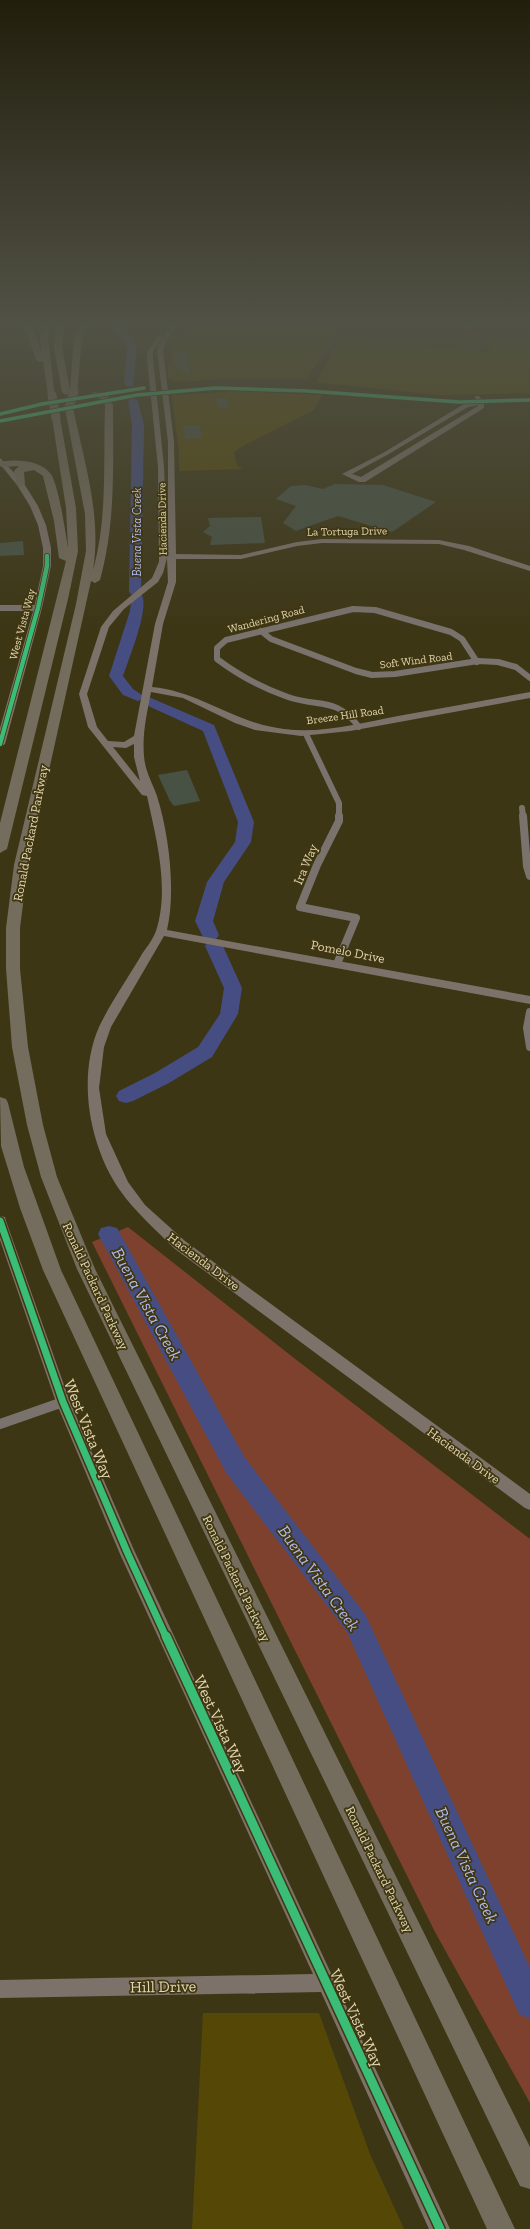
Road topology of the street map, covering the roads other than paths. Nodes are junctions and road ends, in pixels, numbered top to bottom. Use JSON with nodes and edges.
{"nodes":[{"id":1,"x":57,"y":425,"type":"edge"},
{"id":2,"x":72,"y":425,"type":"edge"},
{"id":3,"x":108,"y":425,"type":"edge"},
{"id":4,"x":157,"y":425,"type":"edge"},
{"id":5,"x":168,"y":425,"type":"edge"},
{"id":6,"x":433,"y":425,"type":"edge"},
{"id":7,"x":452,"y":425,"type":"edge"},
{"id":8,"x":1,"y":462,"type":"edge"},
{"id":9,"x":37,"y":467,"type":"junction"},
{"id":10,"x":20,"y":484,"type":"junction"},
{"id":11,"x":167,"y":556,"type":"junction"},
{"id":12,"x":530,"y":569,"type":"edge"},
{"id":13,"x":66,"y":590,"type":"junction"},
{"id":14,"x":82,"y":604,"type":"junction"},
{"id":15,"x":0,"y":608,"type":"edge"},
{"id":16,"x":38,"y":608,"type":"junction"},
{"id":17,"x":261,"y":631,"type":"junction"},
{"id":18,"x":477,"y":662,"type":"junction"},
{"id":19,"x":530,"y":678,"type":"edge"},
{"id":20,"x":146,"y":689,"type":"junction"},
{"id":21,"x":530,"y":694,"type":"edge"},
{"id":22,"x":3,"y":725,"type":"edge"},
{"id":23,"x":359,"y":727,"type":"junction"},
{"id":24,"x":306,"y":734,"type":"junction"},
{"id":25,"x":139,"y":737,"type":"junction"},
{"id":26,"x":0,"y":744,"type":"edge"},
{"id":27,"x":105,"y":744,"type":"junction"},
{"id":28,"x":522,"y":808,"type":"dead end"},
{"id":29,"x":157,"y":819,"type":"junction"},
{"id":30,"x":0,"y":849,"type":"edge"},
{"id":31,"x":530,"y":876,"type":"edge"},
{"id":32,"x":161,"y":932,"type":"junction"},
{"id":33,"x":337,"y":964,"type":"junction"},
{"id":34,"x":530,"y":1000,"type":"edge"},
{"id":35,"x":530,"y":1012,"type":"edge"},
{"id":36,"x":530,"y":1047,"type":"edge"},
{"id":37,"x":0,"y":1103,"type":"edge"},
{"id":38,"x":0,"y":1221,"type":"edge"},
{"id":39,"x":63,"y":1402,"type":"junction"},
{"id":40,"x":0,"y":1424,"type":"edge"},
{"id":41,"x":530,"y":1503,"type":"edge"},
{"id":42,"x":327,"y":1983,"type":"junction"},
{"id":43,"x":0,"y":1989,"type":"edge"},
{"id":44,"x":530,"y":2176,"type":"edge"},
{"id":45,"x":440,"y":2229,"type":"edge"},
{"id":46,"x":501,"y":2229,"type":"edge"}],
"edges":[{"from":1,"to":13,"type":"highway","name":"Ronald Packard Parkway","bridge":true},
{"from":2,"to":14,"type":"highway","name":"Ronald Packard Parkway"},
{"from":3,"to":14,"type":"highway"},
{"from":4,"to":11,"type":"main road","name":"Hacienda Drive"},
{"from":5,"to":11,"type":"main road","name":"Hacienda Drive"},
{"from":6,"to":7,"type":"main road"},
{"from":8,"to":9,"type":"highway"},
{"from":8,"to":10,"type":"main road","name":"West Vista Way"},
{"from":9,"to":10,"type":"highway"},
{"from":9,"to":13,"type":"highway"},
{"from":10,"to":16,"type":"main road","name":"West Vista Way"},
{"from":11,"to":12,"type":"main road","name":"La Tortuga Drive"},
{"from":11,"to":20,"type":"main road","name":"Hacienda Drive"},
{"from":11,"to":27,"type":"main road","name":"Hacienda Drive"},
{"from":13,"to":30,"type":"highway","name":"Ronald Packard Parkway"},
{"from":14,"to":44,"type":"highway","name":"Ronald Packard Parkway"},
{"from":15,"to":16,"type":"street"},
{"from":16,"to":22,"type":"main road","name":"West Vista Way"},
{"from":17,"to":18,"type":"street","name":"Soft Wind Road"},
{"from":17,"to":18,"type":"street","name":"Wandering Road"},
{"from":17,"to":23,"type":"street","name":"Wandering Road"},
{"from":18,"to":19,"type":"street","name":"Soft Wind Road"},
{"from":20,"to":24,"type":"main road","name":"Breeze Hill Road"},
{"from":20,"to":25,"type":"main road","name":"Hacienda Drive"},
{"from":21,"to":23,"type":"main road","name":"Breeze Hill Road"},
{"from":22,"to":26,"type":"main road","name":"West Vista Way"},
{"from":23,"to":24,"type":"main road","name":"Breeze Hill Road"},
{"from":24,"to":33,"type":"street","name":"Ira Way"},
{"from":25,"to":27,"type":"main road"},
{"from":25,"to":29,"type":"main road","name":"Hacienda Drive"},
{"from":27,"to":29,"type":"main road","name":"Hacienda Drive"},
{"from":28,"to":31,"type":"street"},
{"from":29,"to":32,"type":"main road","name":"Hacienda Drive"},
{"from":32,"to":33,"type":"main road","name":"Pomelo Drive"},
{"from":32,"to":41,"type":"main road","name":"Hacienda Drive"},
{"from":33,"to":34,"type":"main road","name":"Pomelo Drive"},
{"from":35,"to":36,"type":"street"},
{"from":37,"to":46,"type":"highway"},
{"from":38,"to":39,"type":"main road","name":"West Vista Way"},
{"from":39,"to":40,"type":"street"},
{"from":39,"to":42,"type":"main road","name":"West Vista Way"},
{"from":42,"to":43,"type":"main road","name":"Hill Drive"},
{"from":42,"to":45,"type":"main road","name":"West Vista Way"}]}
